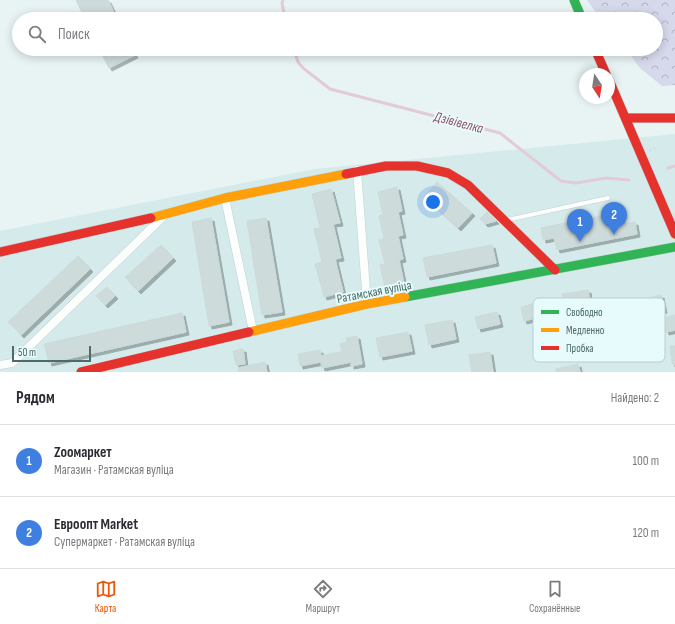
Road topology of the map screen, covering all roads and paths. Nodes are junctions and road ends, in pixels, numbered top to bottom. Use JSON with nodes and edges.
{"nodes":[{"id":1,"x":574,"y":0,"type":"edge"},
{"id":2,"x":672,"y":0,"type":"edge"},
{"id":3,"x":675,"y":2,"type":"edge"},
{"id":4,"x":579,"y":12,"type":"edge"},
{"id":5,"x":599,"y":56,"type":"edge"},
{"id":6,"x":604,"y":68,"type":"edge"},
{"id":7,"x":615,"y":93,"type":"edge"},
{"id":8,"x":626,"y":118,"type":"junction"},
{"id":9,"x":675,"y":118,"type":"edge"},
{"id":10,"x":357,"y":170,"type":"junction"},
{"id":11,"x":225,"y":198,"type":"junction"},
{"id":12,"x":608,"y":198,"type":"dead end"},
{"id":13,"x":166,"y":215,"type":"junction"},
{"id":14,"x":504,"y":221,"type":"junction"},
{"id":15,"x":675,"y":234,"type":"edge"},
{"id":16,"x":675,"y":247,"type":"edge"},
{"id":17,"x":0,"y":252,"type":"edge"},
{"id":18,"x":555,"y":270,"type":"junction"},
{"id":19,"x":367,"y":304,"type":"junction"},
{"id":20,"x":253,"y":331,"type":"junction"},
{"id":21,"x":0,"y":365,"type":"edge"},
{"id":22,"x":81,"y":372,"type":"edge"}],
"edges":[{"from":1,"to":4,"type":"street"},
{"from":2,"to":3,"type":"path"},
{"from":5,"to":6,"type":"street"},
{"from":7,"to":8,"type":"street"},
{"from":8,"to":9,"type":"street"},
{"from":8,"to":15,"type":"street"},
{"from":10,"to":11,"type":"street"},
{"from":10,"to":14,"type":"street"},
{"from":10,"to":19,"type":"street"},
{"from":11,"to":13,"type":"street"},
{"from":11,"to":20,"type":"street"},
{"from":12,"to":14,"type":"lane"},
{"from":13,"to":17,"type":"street"},
{"from":13,"to":21,"type":"street"},
{"from":14,"to":18,"type":"street"},
{"from":16,"to":18,"type":"street","name":"Ратамская вуліца"},
{"from":18,"to":19,"type":"street","name":"Ратамская вуліца"},
{"from":19,"to":20,"type":"street","name":"Ратамская вуліца"},
{"from":20,"to":22,"type":"street","name":"Ратамская вуліца"}]}
